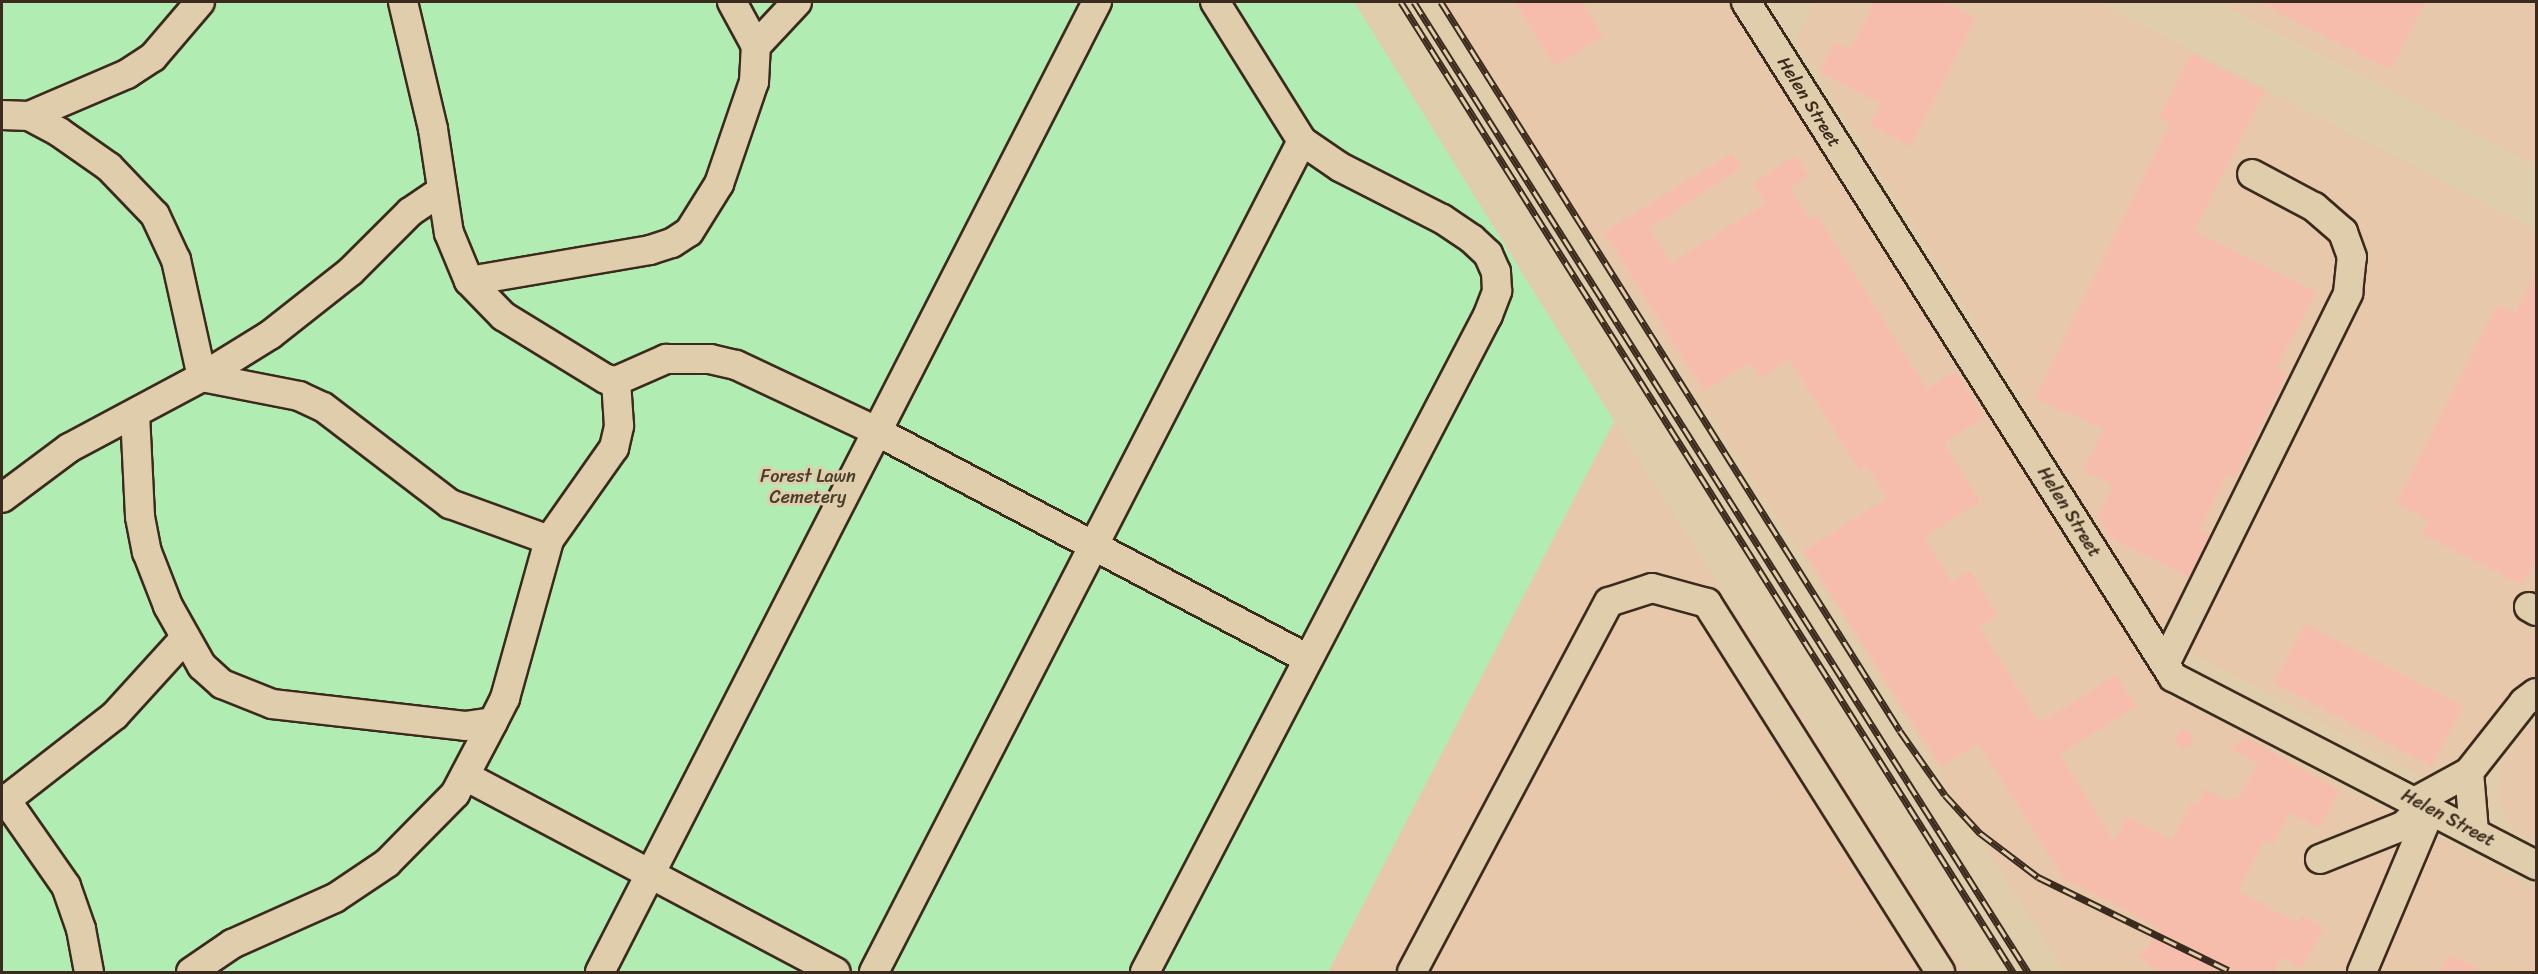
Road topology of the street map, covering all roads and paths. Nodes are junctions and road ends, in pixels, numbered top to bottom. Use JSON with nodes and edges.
{"nodes":[{"id":1,"x":200,"y":2,"type":"edge"},
{"id":2,"x":403,"y":2,"type":"edge"},
{"id":3,"x":732,"y":2,"type":"edge"},
{"id":4,"x":797,"y":2,"type":"edge"},
{"id":5,"x":1097,"y":2,"type":"edge"},
{"id":6,"x":1215,"y":2,"type":"edge"},
{"id":7,"x":1746,"y":2,"type":"edge"},
{"id":8,"x":756,"y":46,"type":"junction"},
{"id":9,"x":15,"y":115,"type":"edge"},
{"id":10,"x":1302,"y":141,"type":"junction"},
{"id":11,"x":2252,"y":174,"type":"dead end"},
{"id":12,"x":440,"y":192,"type":"junction"},
{"id":13,"x":469,"y":281,"type":"junction"},
{"id":14,"x":202,"y":377,"type":"junction"},
{"id":15,"x":616,"y":381,"type":"junction"},
{"id":16,"x":135,"y":414,"type":"junction"},
{"id":17,"x":876,"y":431,"type":"junction"},
{"id":18,"x":2,"y":498,"type":"edge"},
{"id":19,"x":549,"y":540,"type":"junction"},
{"id":20,"x":1092,"y":544,"type":"junction"},
{"id":21,"x":186,"y":639,"type":"junction"},
{"id":22,"x":1307,"y":658,"type":"junction"},
{"id":23,"x":2165,"y":664,"type":"junction"},
{"id":24,"x":2536,"y":693,"type":"edge"},
{"id":25,"x":493,"y":722,"type":"junction"},
{"id":26,"x":2469,"y":772,"type":"junction"},
{"id":27,"x":467,"y":777,"type":"junction"},
{"id":28,"x":4,"y":800,"type":"edge"},
{"id":29,"x":2424,"y":806,"type":"junction"},
{"id":30,"x":2474,"y":832,"type":"junction"},
{"id":31,"x":2320,"y":859,"type":"dead end"},
{"id":32,"x":2536,"y":865,"type":"edge"},
{"id":33,"x":651,"y":876,"type":"junction"},
{"id":34,"x":89,"y":972,"type":"edge"},
{"id":35,"x":191,"y":972,"type":"edge"},
{"id":36,"x":600,"y":972,"type":"edge"},
{"id":37,"x":836,"y":972,"type":"edge"},
{"id":38,"x":874,"y":972,"type":"edge"},
{"id":39,"x":1145,"y":972,"type":"edge"},
{"id":40,"x":1412,"y":972,"type":"edge"},
{"id":41,"x":1940,"y":972,"type":"edge"},
{"id":42,"x":2362,"y":972,"type":"edge"}],
"edges":[{"from":1,"to":9,"type":"street"},
{"from":2,"to":12,"type":"street"},
{"from":3,"to":8,"type":"street"},
{"from":4,"to":8,"type":"street"},
{"from":5,"to":17,"type":"street"},
{"from":6,"to":10,"type":"street"},
{"from":7,"to":23,"type":"street","name":"Helen Street"},
{"from":8,"to":13,"type":"street"},
{"from":9,"to":14,"type":"street"},
{"from":10,"to":20,"type":"street"},
{"from":10,"to":22,"type":"street"},
{"from":11,"to":23,"type":"street"},
{"from":12,"to":13,"type":"street"},
{"from":12,"to":14,"type":"street"},
{"from":13,"to":15,"type":"street"},
{"from":14,"to":16,"type":"street"},
{"from":14,"to":19,"type":"street"},
{"from":15,"to":17,"type":"street"},
{"from":15,"to":19,"type":"street"},
{"from":16,"to":18,"type":"street"},
{"from":16,"to":21,"type":"street"},
{"from":17,"to":20,"type":"street"},
{"from":17,"to":33,"type":"street"},
{"from":19,"to":25,"type":"street"},
{"from":20,"to":22,"type":"street"},
{"from":20,"to":38,"type":"street"},
{"from":21,"to":25,"type":"street"},
{"from":21,"to":28,"type":"street"},
{"from":22,"to":39,"type":"street"},
{"from":23,"to":29,"type":"street","name":"Helen Street"},
{"from":24,"to":26,"type":"street"},
{"from":25,"to":27,"type":"street"},
{"from":26,"to":29,"type":"street"},
{"from":26,"to":30,"type":"street"},
{"from":27,"to":33,"type":"street"},
{"from":27,"to":35,"type":"street"},
{"from":28,"to":34,"type":"street"},
{"from":29,"to":30,"type":"street","name":"Helen Street"},
{"from":29,"to":31,"type":"street"},
{"from":29,"to":42,"type":"street"},
{"from":30,"to":32,"type":"street","name":"Helen Street"},
{"from":33,"to":36,"type":"street"},
{"from":33,"to":37,"type":"street"},
{"from":40,"to":41,"type":"street"}]}
